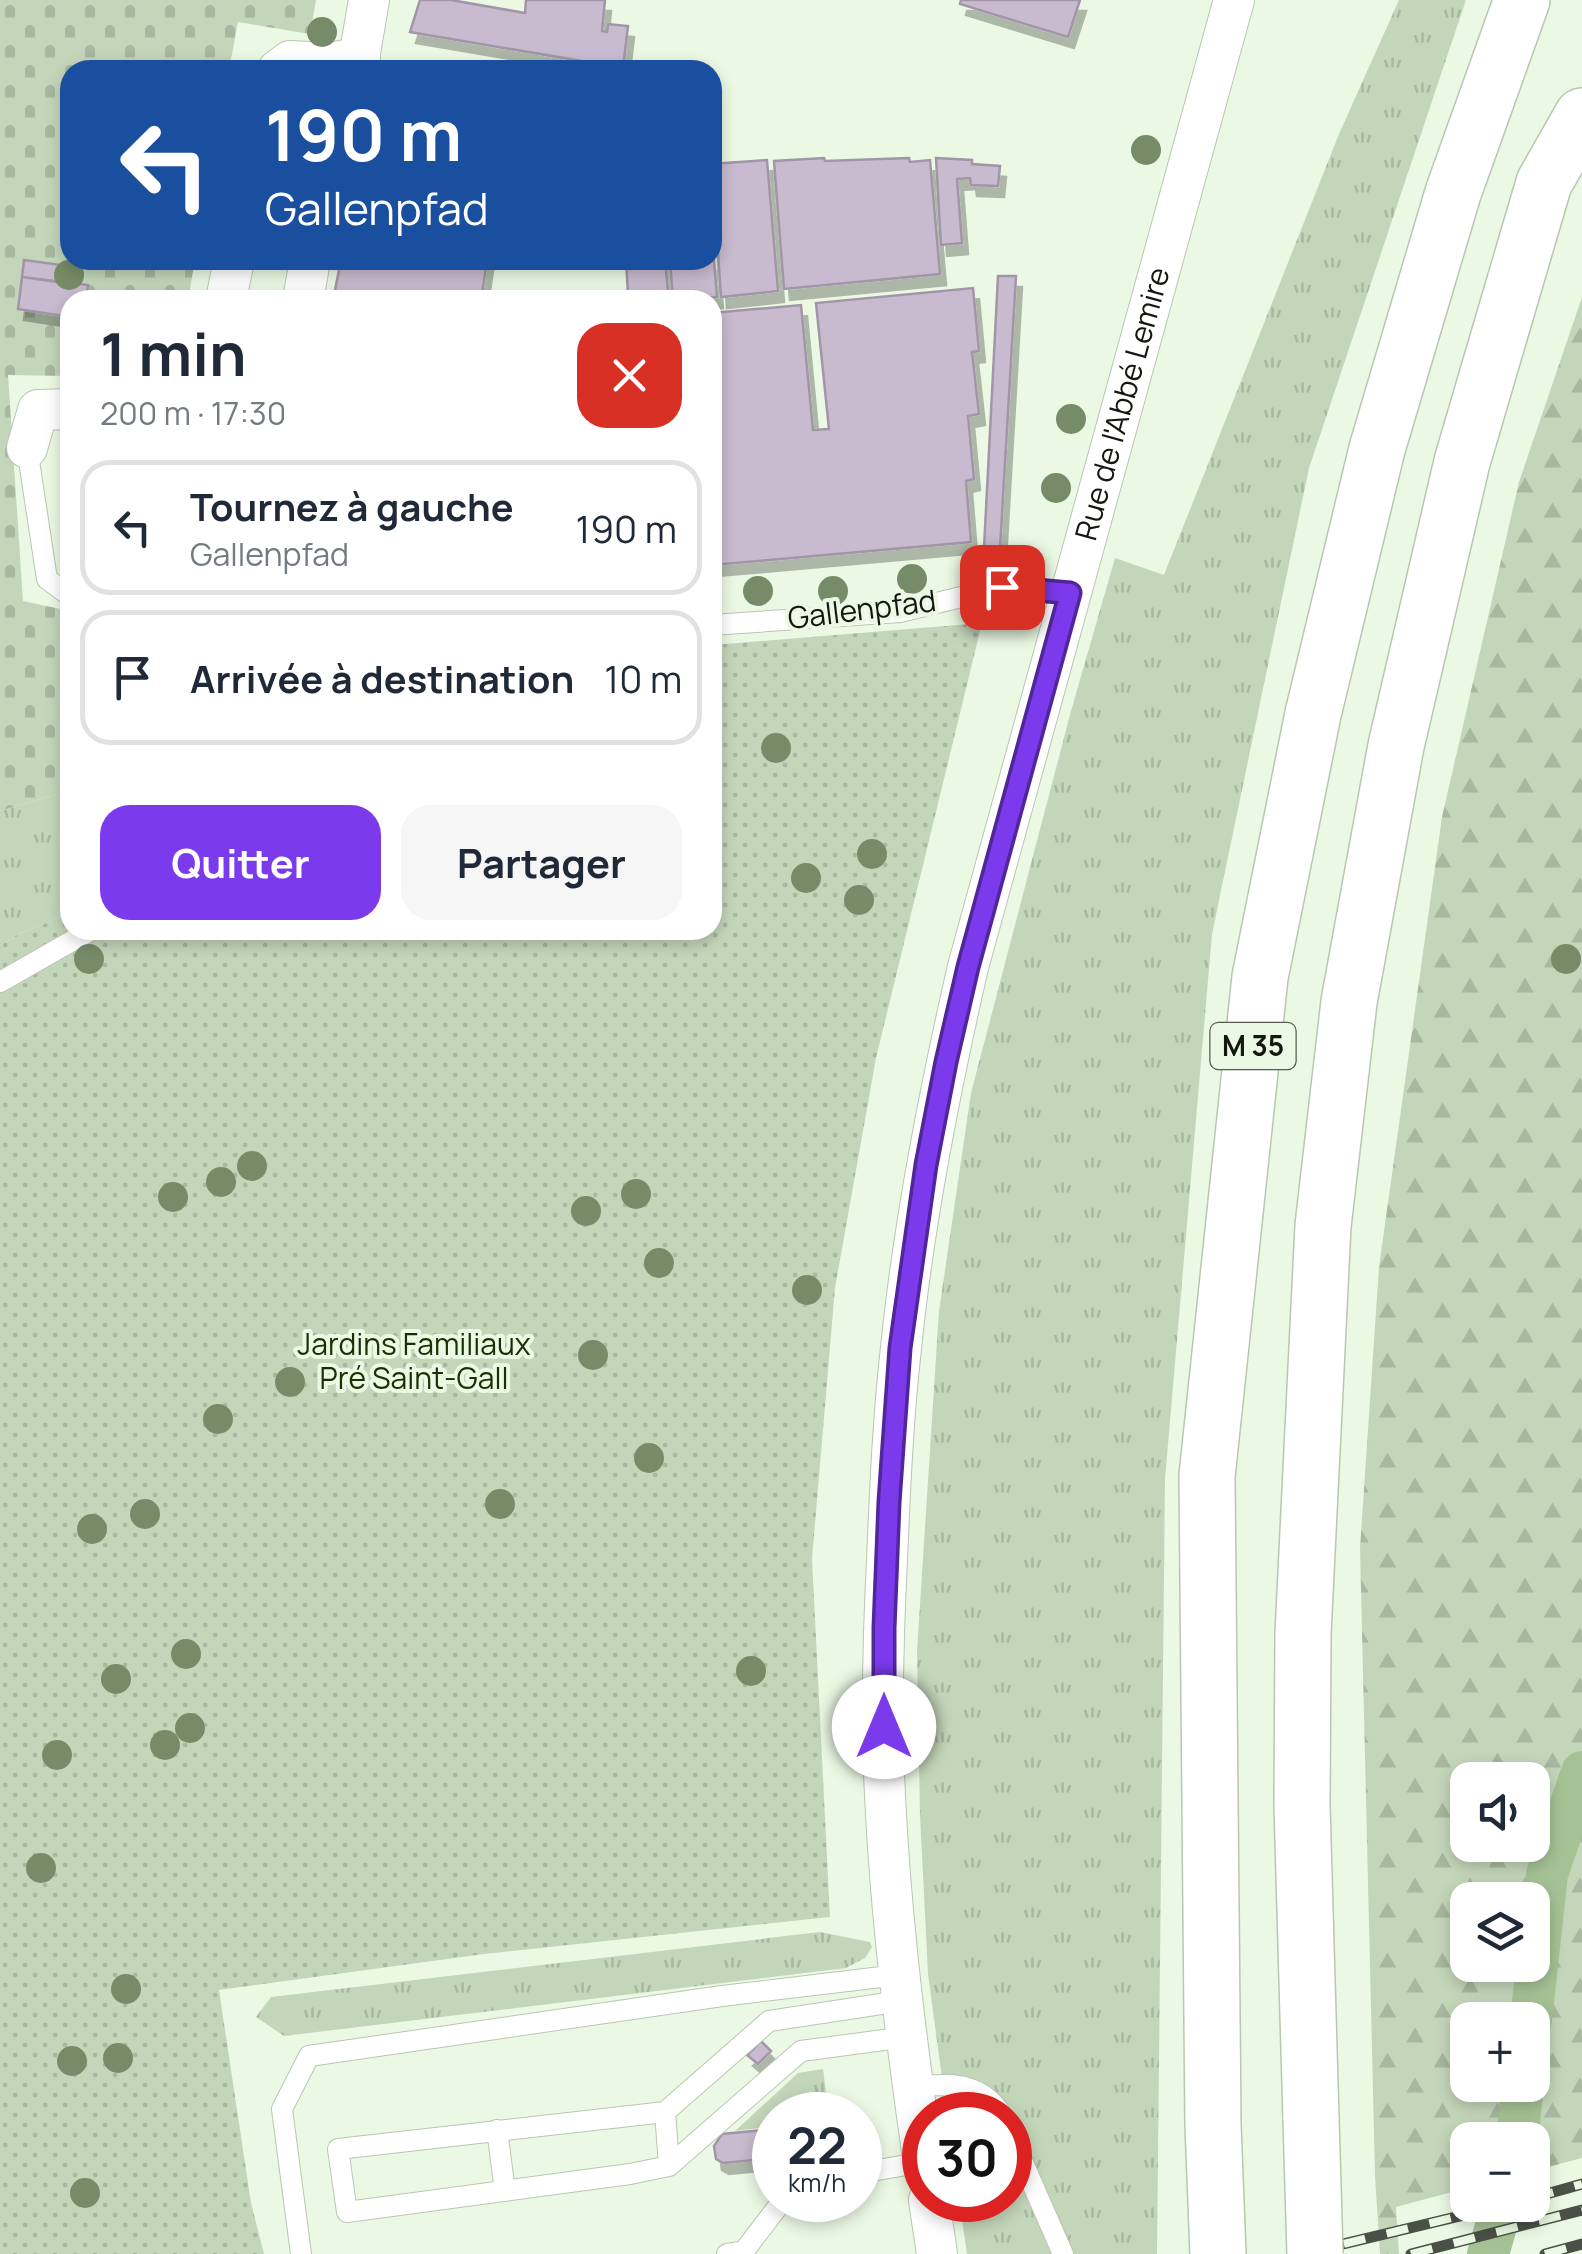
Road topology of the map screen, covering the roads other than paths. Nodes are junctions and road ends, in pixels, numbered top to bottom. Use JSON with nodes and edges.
{"nodes":[{"id":1,"x":368,"y":0,"type":"edge"},
{"id":2,"x":1234,"y":0,"type":"edge"},
{"id":3,"x":1522,"y":0,"type":"edge"},
{"id":4,"x":360,"y":60,"type":"edge"},
{"id":5,"x":1582,"y":86,"type":"edge"},
{"id":6,"x":1582,"y":116,"type":"edge"},
{"id":7,"x":1544,"y":183,"type":"junction"},
{"id":8,"x":60,"y":409,"type":"edge"},
{"id":9,"x":27,"y":448,"type":"joint"},
{"id":10,"x":60,"y":589,"type":"edge"},
{"id":11,"x":1070,"y":593,"type":"junction"},
{"id":12,"x":722,"y":624,"type":"edge"},
{"id":13,"x":73,"y":940,"type":"edge"},
{"id":14,"x":0,"y":982,"type":"edge"},
{"id":15,"x":902,"y":2004,"type":"junction"},
{"id":16,"x":912,"y":2086,"type":"junction"},
{"id":17,"x":913,"y":2092,"type":"edge"},
{"id":18,"x":981,"y":2092,"type":"edge"},
{"id":19,"x":665,"y":2112,"type":"junction"},
{"id":20,"x":497,"y":2130,"type":"junction"},
{"id":21,"x":670,"y":2166,"type":"junction"},
{"id":22,"x":1032,"y":2183,"type":"edge"},
{"id":23,"x":506,"y":2191,"type":"junction"},
{"id":24,"x":766,"y":2222,"type":"edge"},
{"id":25,"x":932,"y":2222,"type":"edge"},
{"id":26,"x":301,"y":2254,"type":"edge"},
{"id":27,"x":727,"y":2254,"type":"edge"},
{"id":28,"x":937,"y":2254,"type":"edge"},
{"id":29,"x":1063,"y":2254,"type":"edge"},
{"id":30,"x":1218,"y":2254,"type":"edge"},
{"id":31,"x":1314,"y":2254,"type":"edge"}],
"edges":[{"from":1,"to":4,"type":"street"},
{"from":2,"to":11,"type":"street","name":"Rue de l'Abbé Lemire"},
{"from":3,"to":30,"type":"highway","number":"M 35"},
{"from":5,"to":7,"type":"highway"},
{"from":6,"to":7,"type":"highway"},
{"from":7,"to":31,"type":"highway","bridge":true},
{"from":8,"to":9,"type":"street"},
{"from":9,"to":10,"type":"lane"},
{"from":11,"to":12,"type":"lane","name":"Gallenpfad"},
{"from":11,"to":15,"type":"street","name":"Rue de l'Abbé Lemire"},
{"from":13,"to":14,"type":"lane"},
{"from":15,"to":16,"type":"street","name":"Rue de l'Abbé Lemire"},
{"from":15,"to":19,"type":"lane"},
{"from":15,"to":21,"type":"lane"},
{"from":15,"to":26,"type":"lane"},
{"from":16,"to":17,"type":"street","name":"Rue de l'Abbé Lemire"},
{"from":16,"to":18,"type":"lane"},
{"from":19,"to":20,"type":"lane"},
{"from":19,"to":21,"type":"lane"},
{"from":20,"to":23,"type":"lane"},
{"from":20,"to":23,"type":"lane"},
{"from":21,"to":23,"type":"lane"},
{"from":22,"to":29,"type":"lane"},
{"from":24,"to":27,"type":"lane"},
{"from":25,"to":28,"type":"street","name":"Rue de l'Abbé Lemire"}]}
